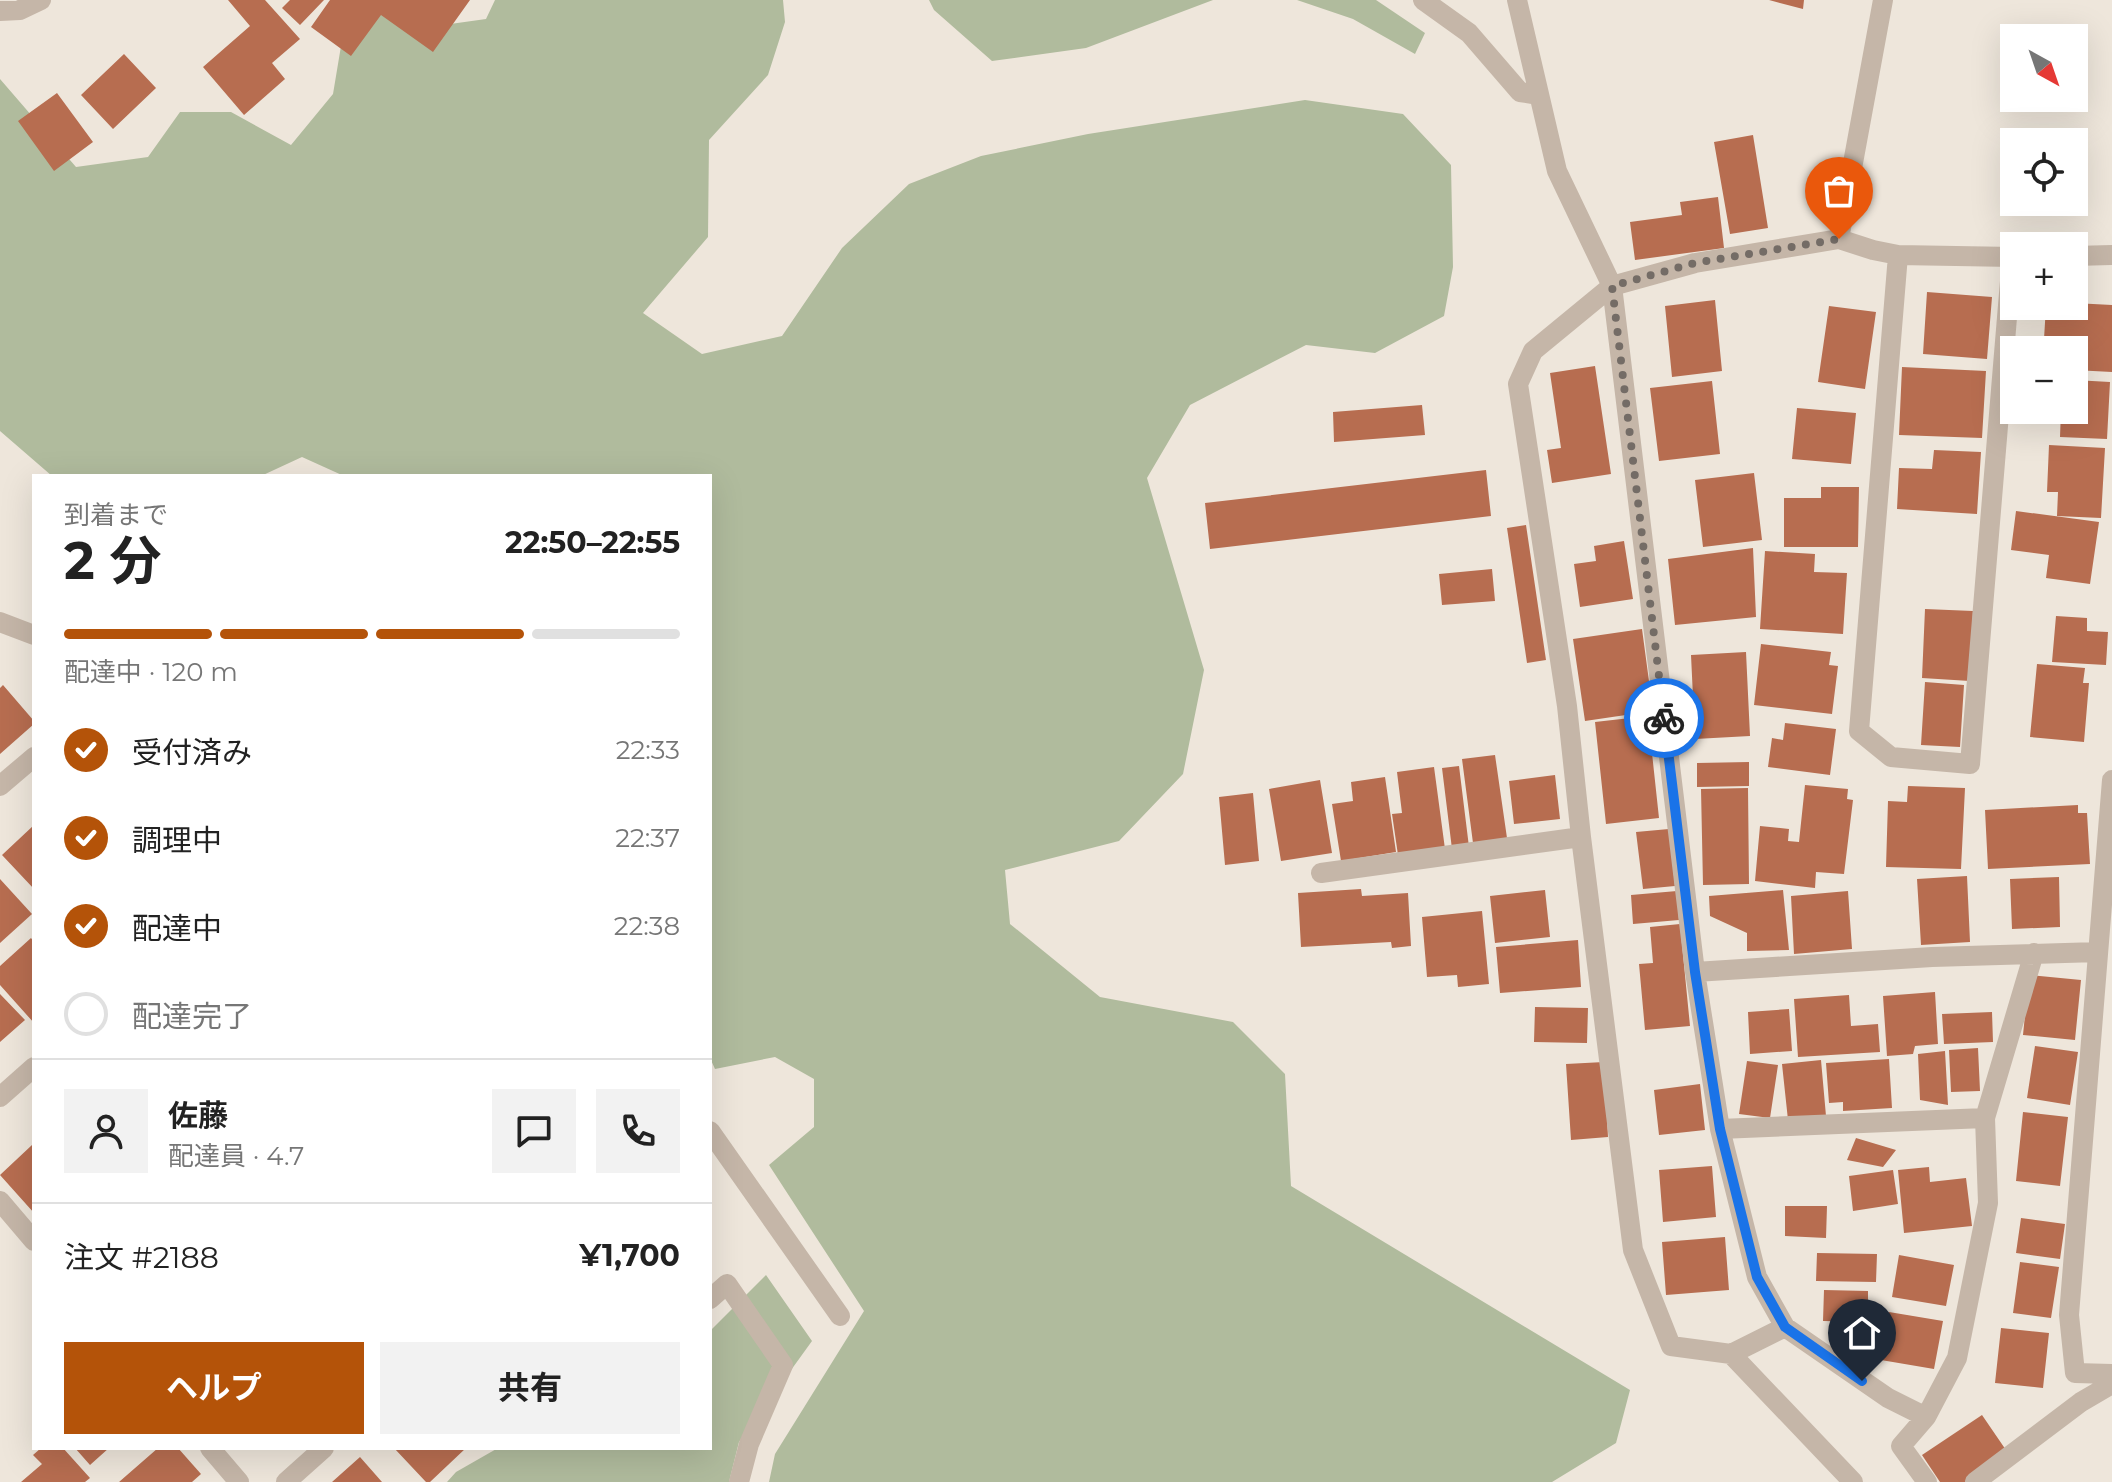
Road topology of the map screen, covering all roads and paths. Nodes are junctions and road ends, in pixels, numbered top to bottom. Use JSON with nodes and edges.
{"nodes":[{"id":1,"x":41,"y":0,"type":"edge"},
{"id":2,"x":1423,"y":0,"type":"edge"},
{"id":3,"x":1517,"y":0,"type":"edge"},
{"id":4,"x":1883,"y":0,"type":"edge"},
{"id":5,"x":0,"y":11,"type":"edge"},
{"id":6,"x":1539,"y":95,"type":"junction"},
{"id":7,"x":1839,"y":239,"type":"junction"},
{"id":8,"x":1898,"y":255,"type":"junction"},
{"id":9,"x":2112,"y":255,"type":"edge"},
{"id":10,"x":2088,"y":256,"type":"edge"},
{"id":11,"x":2000,"y":257,"type":"edge"},
{"id":12,"x":1612,"y":286,"type":"junction"},
{"id":13,"x":2008,"y":320,"type":"edge"},
{"id":14,"x":0,"y":622,"type":"edge"},
{"id":15,"x":32,"y":634,"type":"edge"},
{"id":16,"x":32,"y":759,"type":"edge"},
{"id":17,"x":2112,"y":780,"type":"edge"},
{"id":18,"x":0,"y":786,"type":"edge"},
{"id":19,"x":1581,"y":837,"type":"junction"},
{"id":20,"x":1321,"y":873,"type":"dead end"},
{"id":21,"x":2098,"y":952,"type":"junction"},
{"id":22,"x":2034,"y":953,"type":"junction"},
{"id":23,"x":1695,"y":972,"type":"junction"},
{"id":24,"x":32,"y":1069,"type":"edge"},
{"id":25,"x":0,"y":1097,"type":"edge"},
{"id":26,"x":1985,"y":1118,"type":"junction"},
{"id":27,"x":1720,"y":1129,"type":"junction"},
{"id":28,"x":712,"y":1134,"type":"edge"},
{"id":29,"x":0,"y":1201,"type":"edge"},
{"id":30,"x":32,"y":1239,"type":"edge"},
{"id":31,"x":712,"y":1297,"type":"edge"},
{"id":32,"x":840,"y":1316,"type":"dead end"},
{"id":33,"x":1785,"y":1327,"type":"junction"},
{"id":34,"x":1731,"y":1354,"type":"junction"},
{"id":35,"x":2112,"y":1374,"type":"edge"},
{"id":36,"x":2112,"y":1384,"type":"edge"},
{"id":37,"x":1926,"y":1417,"type":"junction"},
{"id":38,"x":212,"y":1450,"type":"edge"},
{"id":39,"x":322,"y":1450,"type":"edge"},
{"id":40,"x":239,"y":1482,"type":"edge"},
{"id":41,"x":286,"y":1482,"type":"edge"},
{"id":42,"x":739,"y":1482,"type":"edge"},
{"id":43,"x":1853,"y":1482,"type":"edge"},
{"id":44,"x":1927,"y":1482,"type":"edge"},
{"id":45,"x":1975,"y":1482,"type":"edge"}],
"edges":[{"from":1,"to":5,"type":"street"},
{"from":2,"to":6,"type":"street"},
{"from":3,"to":6,"type":"street"},
{"from":4,"to":7,"type":"street"},
{"from":6,"to":12,"type":"street"},
{"from":7,"to":8,"type":"street"},
{"from":7,"to":12,"type":"street"},
{"from":8,"to":11,"type":"street"},
{"from":8,"to":13,"type":"street"},
{"from":9,"to":10,"type":"street"},
{"from":12,"to":19,"type":"street"},
{"from":12,"to":23,"type":"street"},
{"from":14,"to":15,"type":"street"},
{"from":16,"to":18,"type":"street"},
{"from":17,"to":21,"type":"street"},
{"from":19,"to":20,"type":"street"},
{"from":19,"to":34,"type":"street"},
{"from":21,"to":22,"type":"street"},
{"from":21,"to":35,"type":"street"},
{"from":22,"to":23,"type":"street"},
{"from":22,"to":26,"type":"street"},
{"from":23,"to":27,"type":"street"},
{"from":24,"to":25,"type":"street"},
{"from":26,"to":27,"type":"street"},
{"from":26,"to":37,"type":"street"},
{"from":27,"to":33,"type":"street"},
{"from":28,"to":32,"type":"street"},
{"from":29,"to":30,"type":"street"},
{"from":31,"to":42,"type":"street"},
{"from":33,"to":34,"type":"street"},
{"from":33,"to":37,"type":"street"},
{"from":34,"to":43,"type":"street"},
{"from":36,"to":45,"type":"street"},
{"from":37,"to":44,"type":"street"},
{"from":38,"to":40,"type":"street"},
{"from":39,"to":41,"type":"street"}]}
